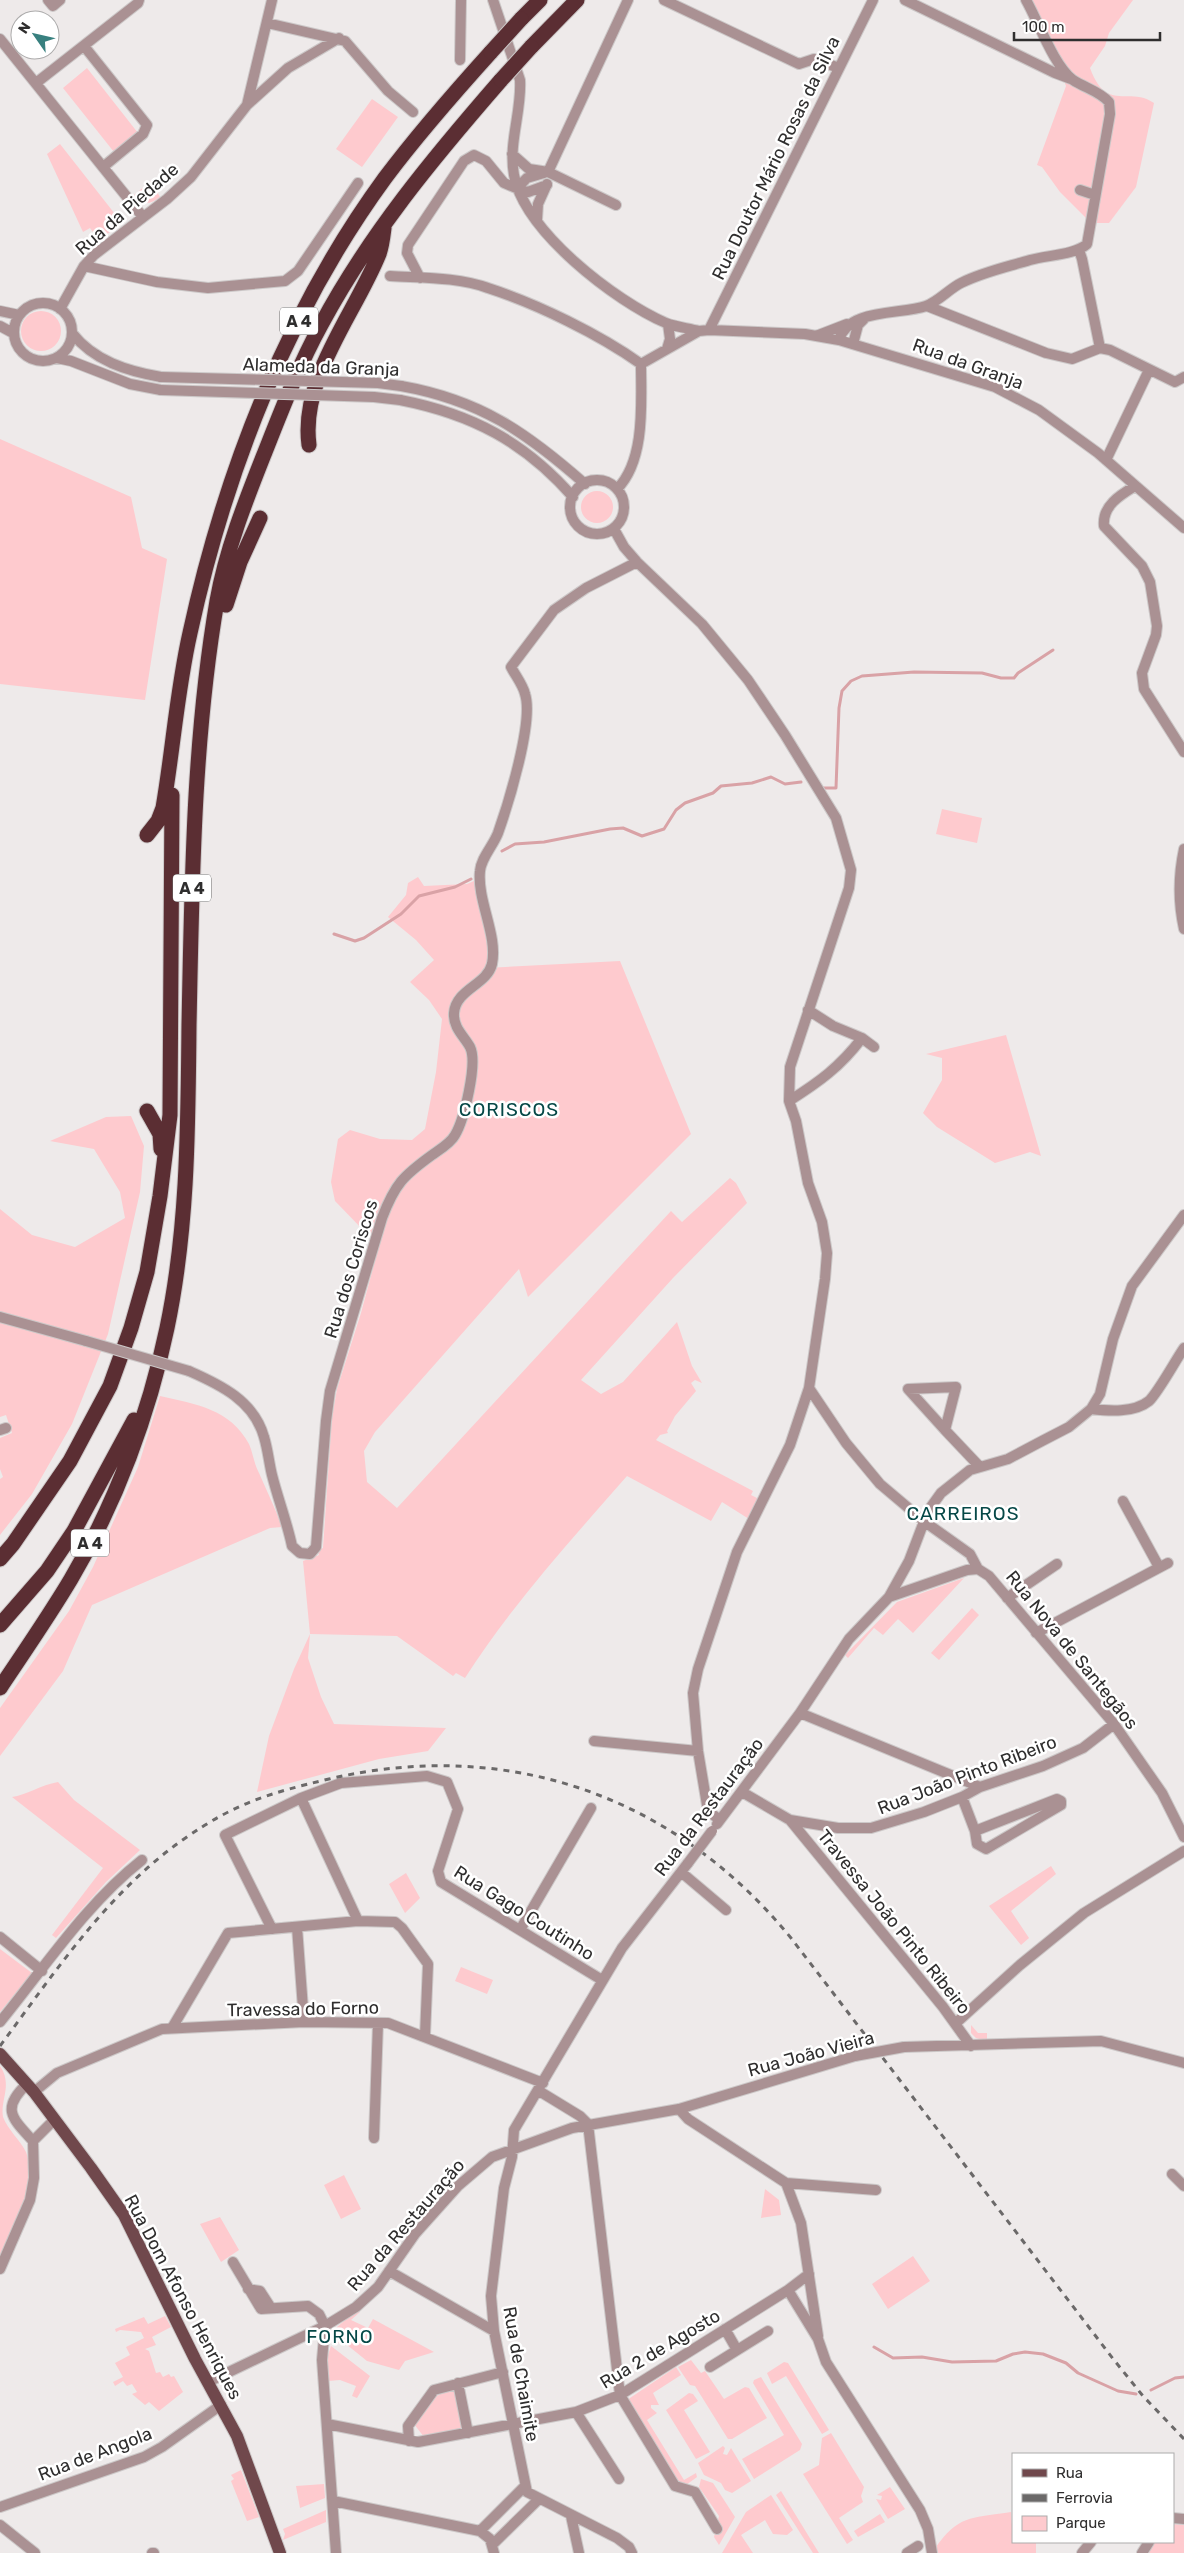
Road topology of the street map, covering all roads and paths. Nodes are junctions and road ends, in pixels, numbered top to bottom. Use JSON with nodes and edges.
{"nodes":[{"id":1,"x":48,"y":0,"type":"edge"},
{"id":2,"x":60,"y":0,"type":"edge"},
{"id":3,"x":139,"y":0,"type":"edge"},
{"id":4,"x":272,"y":0,"type":"edge"},
{"id":5,"x":461,"y":0,"type":"edge"},
{"id":6,"x":493,"y":0,"type":"edge"},
{"id":7,"x":540,"y":0,"type":"edge"},
{"id":8,"x":577,"y":0,"type":"edge"},
{"id":9,"x":628,"y":0,"type":"edge"},
{"id":10,"x":664,"y":0,"type":"edge"},
{"id":11,"x":872,"y":0,"type":"edge"},
{"id":12,"x":905,"y":0,"type":"edge"},
{"id":13,"x":1026,"y":0,"type":"edge"},
{"id":14,"x":267,"y":23,"type":"junction"},
{"id":15,"x":339,"y":38,"type":"junction"},
{"id":16,"x":0,"y":39,"type":"edge"},
{"id":17,"x":84,"y":46,"type":"junction"},
{"id":18,"x":460,"y":60,"type":"dead end"},
{"id":19,"x":839,"y":68,"type":"junction"},
{"id":20,"x":1073,"y":79,"type":"junction"},
{"id":21,"x":36,"y":83,"type":"junction"},
{"id":22,"x":247,"y":105,"type":"junction"},
{"id":23,"x":414,"y":112,"type":"dead end"},
{"id":24,"x":512,"y":154,"type":"junction"},
{"id":25,"x":103,"y":167,"type":"junction"},
{"id":26,"x":548,"y":172,"type":"junction"},
{"id":27,"x":358,"y":183,"type":"dead end"},
{"id":28,"x":547,"y":185,"type":"junction"},
{"id":29,"x":517,"y":188,"type":"junction"},
{"id":30,"x":1080,"y":190,"type":"dead end"},
{"id":31,"x":1095,"y":196,"type":"junction"},
{"id":32,"x":616,"y":205,"type":"dead end"},
{"id":33,"x":143,"y":217,"type":"junction"},
{"id":34,"x":386,"y":220,"type":"junction"},
{"id":35,"x":537,"y":220,"type":"junction"},
{"id":36,"x":1078,"y":250,"type":"junction"},
{"id":37,"x":84,"y":266,"type":"junction"},
{"id":38,"x":390,"y":276,"type":"dead end"},
{"id":39,"x":420,"y":278,"type":"junction"},
{"id":40,"x":927,"y":306,"type":"junction"},
{"id":41,"x":60,"y":309,"type":"junction"},
{"id":42,"x":0,"y":311,"type":"edge"},
{"id":43,"x":19,"y":315,"type":"junction"},
{"id":44,"x":864,"y":319,"type":"junction"},
{"id":45,"x":852,"y":322,"type":"junction"},
{"id":46,"x":668,"y":324,"type":"junction"},
{"id":47,"x":0,"y":326,"type":"edge"},
{"id":48,"x":682,"y":327,"type":"junction"},
{"id":49,"x":704,"y":330,"type":"junction"},
{"id":50,"x":13,"y":333,"type":"junction"},
{"id":51,"x":72,"y":333,"type":"junction"},
{"id":52,"x":816,"y":336,"type":"junction"},
{"id":53,"x":839,"y":340,"type":"junction"},
{"id":54,"x":668,"y":344,"type":"junction"},
{"id":55,"x":853,"y":344,"type":"junction"},
{"id":56,"x":1100,"y":348,"type":"junction"},
{"id":57,"x":57,"y":358,"type":"junction"},
{"id":58,"x":641,"y":364,"type":"junction"},
{"id":59,"x":1149,"y":370,"type":"junction"},
{"id":60,"x":1184,"y":377,"type":"edge"},
{"id":61,"x":309,"y":445,"type":"dead end"},
{"id":62,"x":1106,"y":460,"type":"junction"},
{"id":63,"x":585,"y":484,"type":"junction"},
{"id":64,"x":1135,"y":486,"type":"junction"},
{"id":65,"x":617,"y":489,"type":"junction"},
{"id":66,"x":573,"y":497,"type":"junction"},
{"id":67,"x":260,"y":518,"type":"dead end"},
{"id":68,"x":1184,"y":528,"type":"edge"},
{"id":69,"x":614,"y":529,"type":"junction"},
{"id":70,"x":637,"y":562,"type":"junction"},
{"id":71,"x":210,"y":656,"type":"junction"},
{"id":72,"x":1184,"y":752,"type":"edge"},
{"id":73,"x":172,"y":754,"type":"junction"},
{"id":74,"x":147,"y":835,"type":"dead end"},
{"id":75,"x":1184,"y":849,"type":"edge"},
{"id":76,"x":1184,"y":930,"type":"edge"},
{"id":77,"x":808,"y":1010,"type":"junction"},
{"id":78,"x":862,"y":1038,"type":"junction"},
{"id":79,"x":874,"y":1047,"type":"dead end"},
{"id":80,"x":789,"y":1101,"type":"junction"},
{"id":81,"x":148,"y":1111,"type":"dead end"},
{"id":82,"x":160,"y":1196,"type":"junction"},
{"id":83,"x":1184,"y":1214,"type":"edge"},
{"id":84,"x":1181,"y":1226,"type":"edge"},
{"id":85,"x":0,"y":1317,"type":"edge"},
{"id":86,"x":1184,"y":1348,"type":"edge"},
{"id":87,"x":1180,"y":1361,"type":"edge"},
{"id":88,"x":152,"y":1384,"type":"junction"},
{"id":89,"x":809,"y":1388,"type":"junction"},
{"id":90,"x":1091,"y":1409,"type":"junction"},
{"id":91,"x":945,"y":1430,"type":"junction"},
{"id":92,"x":980,"y":1467,"type":"junction"},
{"id":93,"x":1123,"y":1501,"type":"dead end"},
{"id":94,"x":925,"y":1522,"type":"junction"},
{"id":95,"x":0,"y":1559,"type":"edge"},
{"id":96,"x":1057,"y":1564,"type":"dead end"},
{"id":97,"x":978,"y":1569,"type":"junction"},
{"id":98,"x":889,"y":1596,"type":"junction"},
{"id":99,"x":1007,"y":1598,"type":"junction"},
{"id":100,"x":0,"y":1625,"type":"edge"},
{"id":101,"x":1036,"y":1633,"type":"junction"},
{"id":102,"x":0,"y":1688,"type":"edge"},
{"id":103,"x":800,"y":1713,"type":"junction"},
{"id":104,"x":1114,"y":1724,"type":"junction"},
{"id":105,"x":594,"y":1742,"type":"dead end"},
{"id":106,"x":698,"y":1751,"type":"junction"},
{"id":107,"x":980,"y":1786,"type":"junction"},
{"id":108,"x":742,"y":1792,"type":"junction"},
{"id":109,"x":962,"y":1797,"type":"junction"},
{"id":110,"x":301,"y":1798,"type":"junction"},
{"id":111,"x":591,"y":1808,"type":"dead end"},
{"id":112,"x":720,"y":1820,"type":"junction"},
{"id":113,"x":790,"y":1820,"type":"junction"},
{"id":114,"x":975,"y":1831,"type":"junction"},
{"id":115,"x":1184,"y":1837,"type":"edge"},
{"id":116,"x":1184,"y":1851,"type":"edge"},
{"id":117,"x":142,"y":1860,"type":"dead end"},
{"id":118,"x":682,"y":1872,"type":"junction"},
{"id":119,"x":726,"y":1910,"type":"dead end"},
{"id":120,"x":358,"y":1922,"type":"junction"},
{"id":121,"x":297,"y":1928,"type":"junction"},
{"id":122,"x":272,"y":1929,"type":"junction"},
{"id":123,"x":520,"y":1930,"type":"junction"},
{"id":124,"x":0,"y":1937,"type":"edge"},
{"id":125,"x":42,"y":1971,"type":"junction"},
{"id":126,"x":602,"y":1980,"type":"junction"},
{"id":127,"x":0,"y":2022,"type":"edge"},
{"id":128,"x":304,"y":2022,"type":"junction"},
{"id":129,"x":378,"y":2023,"type":"junction"},
{"id":130,"x":956,"y":2023,"type":"junction"},
{"id":131,"x":172,"y":2028,"type":"junction"},
{"id":132,"x":425,"y":2036,"type":"junction"},
{"id":133,"x":971,"y":2046,"type":"junction"},
{"id":134,"x":2,"y":2056,"type":"edge"},
{"id":135,"x":1184,"y":2063,"type":"edge"},
{"id":136,"x":541,"y":2087,"type":"junction"},
{"id":137,"x":30,"y":2088,"type":"junction"},
{"id":138,"x":679,"y":2109,"type":"junction"},
{"id":139,"x":54,"y":2120,"type":"junction"},
{"id":140,"x":588,"y":2124,"type":"junction"},
{"id":141,"x":374,"y":2138,"type":"dead end"},
{"id":142,"x":33,"y":2141,"type":"junction"},
{"id":143,"x":511,"y":2149,"type":"junction"},
{"id":144,"x":1172,"y":2174,"type":"dead end"},
{"id":145,"x":786,"y":2183,"type":"junction"},
{"id":146,"x":1184,"y":2186,"type":"edge"},
{"id":147,"x":876,"y":2190,"type":"dead end"},
{"id":148,"x":234,"y":2262,"type":"dead end"},
{"id":149,"x":0,"y":2269,"type":"edge"},
{"id":150,"x":389,"y":2271,"type":"junction"},
{"id":151,"x":809,"y":2274,"type":"junction"},
{"id":152,"x":788,"y":2290,"type":"junction"},
{"id":153,"x":325,"y":2326,"type":"junction"},
{"id":154,"x":725,"y":2329,"type":"junction"},
{"id":155,"x":494,"y":2331,"type":"junction"},
{"id":156,"x":768,"y":2331,"type":"dead end"},
{"id":157,"x":818,"y":2339,"type":"junction"},
{"id":158,"x":737,"y":2350,"type":"junction"},
{"id":159,"x":710,"y":2367,"type":"dead end"},
{"id":160,"x":503,"y":2372,"type":"junction"},
{"id":161,"x":208,"y":2382,"type":"junction"},
{"id":162,"x":458,"y":2383,"type":"junction"},
{"id":163,"x":620,"y":2395,"type":"junction"},
{"id":164,"x":220,"y":2405,"type":"junction"},
{"id":165,"x":576,"y":2412,"type":"junction"},
{"id":166,"x":327,"y":2424,"type":"junction"},
{"id":167,"x":512,"y":2424,"type":"junction"},
{"id":168,"x":468,"y":2433,"type":"junction"},
{"id":169,"x":409,"y":2441,"type":"junction"},
{"id":170,"x":619,"y":2480,"type":"dead end"},
{"id":171,"x":524,"y":2486,"type":"junction"},
{"id":172,"x":333,"y":2500,"type":"junction"},
{"id":173,"x":538,"y":2500,"type":"junction"},
{"id":174,"x":0,"y":2506,"type":"edge"},
{"id":175,"x":571,"y":2516,"type":"junction"},
{"id":176,"x":0,"y":2525,"type":"edge"},
{"id":177,"x":717,"y":2529,"type":"dead end"},
{"id":178,"x":480,"y":2531,"type":"junction"},
{"id":179,"x":918,"y":2546,"type":"dead end"},
{"id":180,"x":494,"y":2549,"type":"edge"},
{"id":181,"x":35,"y":2553,"type":"edge"},
{"id":182,"x":280,"y":2553,"type":"edge"},
{"id":183,"x":336,"y":2553,"type":"edge"},
{"id":184,"x":580,"y":2553,"type":"edge"},
{"id":185,"x":632,"y":2553,"type":"edge"},
{"id":186,"x":907,"y":2553,"type":"edge"},
{"id":187,"x":932,"y":2553,"type":"edge"}],
"edges":[{"from":1,"to":2,"type":"street"},
{"from":3,"to":17,"type":"street"},
{"from":4,"to":14,"type":"street","name":"Rua da Piedade"},
{"from":5,"to":18,"type":"street"},
{"from":6,"to":24,"type":"street"},
{"from":7,"to":73,"type":"highway","number":"A 4","bridge":true},
{"from":8,"to":34,"type":"highway","number":"A 4","bridge":true},
{"from":9,"to":26,"type":"street"},
{"from":10,"to":19,"type":"street"},
{"from":11,"to":19,"type":"street","name":"Rua Doutor Mário Rosas da Silva"},
{"from":12,"to":20,"type":"street"},
{"from":13,"to":20,"type":"street"},
{"from":14,"to":15,"type":"street"},
{"from":14,"to":22,"type":"street","name":"Rua da Piedade"},
{"from":15,"to":22,"type":"street"},
{"from":15,"to":23,"type":"street"},
{"from":16,"to":21,"type":"street"},
{"from":17,"to":21,"type":"street"},
{"from":17,"to":25,"type":"street"},
{"from":19,"to":49,"type":"street","name":"Rua Doutor Mário Rosas da Silva"},
{"from":20,"to":31,"type":"street"},
{"from":21,"to":25,"type":"street"},
{"from":22,"to":33,"type":"street","name":"Rua da Piedade"},
{"from":24,"to":26,"type":"street"},
{"from":24,"to":29,"type":"street"},
{"from":25,"to":33,"type":"street"},
{"from":26,"to":28,"type":"street"},
{"from":26,"to":29,"type":"street"},
{"from":26,"to":32,"type":"street"},
{"from":27,"to":37,"type":"street"},
{"from":28,"to":29,"type":"street"},
{"from":28,"to":35,"type":"street"},
{"from":29,"to":35,"type":"street","name":"Rua da Granja"},
{"from":29,"to":39,"type":"street"},
{"from":30,"to":31,"type":"street"},
{"from":31,"to":36,"type":"street"},
{"from":33,"to":37,"type":"street","name":"Rua da Piedade"},
{"from":34,"to":61,"type":"highway"},
{"from":34,"to":71,"type":"highway","number":"A 4"},
{"from":35,"to":46,"type":"street","name":"Rua da Granja"},
{"from":36,"to":40,"type":"street"},
{"from":36,"to":56,"type":"street"},
{"from":37,"to":41,"type":"street","name":"Rua da Piedade"},
{"from":38,"to":39,"type":"street"},
{"from":39,"to":58,"type":"street"},
{"from":40,"to":44,"type":"street"},
{"from":40,"to":56,"type":"street"},
{"from":41,"to":43,"type":"street"},
{"from":41,"to":51,"type":"street","name":"Alameda da Granja"},
{"from":42,"to":43,"type":"street"},
{"from":43,"to":50,"type":"street"},
{"from":44,"to":45,"type":"street"},
{"from":44,"to":55,"type":"street"},
{"from":45,"to":52,"type":"street"},
{"from":45,"to":53,"type":"street"},
{"from":46,"to":48,"type":"street","name":"Rua da Granja"},
{"from":46,"to":54,"type":"street"},
{"from":47,"to":50,"type":"street"},
{"from":48,"to":49,"type":"street","name":"Rua da Granja"},
{"from":48,"to":54,"type":"street"},
{"from":49,"to":52,"type":"street","name":"Rua da Granja"},
{"from":49,"to":54,"type":"street"},
{"from":50,"to":57,"type":"street","name":"Alameda da Granja"},
{"from":51,"to":57,"type":"street"},
{"from":51,"to":63,"type":"street","name":"Alameda da Granja","bridge":true},
{"from":52,"to":53,"type":"street","name":"Rua da Granja"},
{"from":53,"to":55,"type":"street","name":"Rua da Granja"},
{"from":54,"to":58,"type":"street"},
{"from":55,"to":62,"type":"street","name":"Rua da Granja"},
{"from":56,"to":59,"type":"street"},
{"from":57,"to":66,"type":"street","name":"Alameda da Granja","bridge":true},
{"from":58,"to":65,"type":"street"},
{"from":59,"to":60,"type":"street"},
{"from":59,"to":62,"type":"street"},
{"from":62,"to":64,"type":"street","name":"Rua da Granja"},
{"from":63,"to":65,"type":"street"},
{"from":63,"to":66,"type":"street"},
{"from":64,"to":68,"type":"street","name":"Rua da Granja"},
{"from":64,"to":72,"type":"street"},
{"from":65,"to":69,"type":"street"},
{"from":66,"to":69,"type":"street"},
{"from":67,"to":71,"type":"highway"},
{"from":69,"to":70,"type":"street"},
{"from":70,"to":77,"type":"street"},
{"from":70,"to":85,"type":"street","name":"Rua dos Coriscos","bridge":true},
{"from":71,"to":88,"type":"highway","number":"A 4"},
{"from":73,"to":74,"type":"highway"},
{"from":73,"to":82,"type":"highway","number":"A 4"},
{"from":75,"to":76,"type":"street"},
{"from":77,"to":78,"type":"street"},
{"from":77,"to":80,"type":"street"},
{"from":78,"to":79,"type":"street"},
{"from":78,"to":80,"type":"street"},
{"from":80,"to":89,"type":"street"},
{"from":81,"to":82,"type":"highway"},
{"from":82,"to":95,"type":"highway","number":"A 4"},
{"from":83,"to":84,"type":"street","name":"Rua da Restauração"},
{"from":84,"to":90,"type":"street","name":"Rua da Restauração"},
{"from":86,"to":87,"type":"street"},
{"from":87,"to":90,"type":"street"},
{"from":88,"to":100,"type":"highway","number":"A 4"},
{"from":88,"to":102,"type":"highway","number":"A 4"},
{"from":89,"to":94,"type":"street"},
{"from":89,"to":106,"type":"street"},
{"from":90,"to":92,"type":"street","name":"Rua da Restauração"},
{"from":91,"to":91,"type":"street"},
{"from":91,"to":92,"type":"street"},
{"from":92,"to":94,"type":"street","name":"Rua da Restauração"},
{"from":93,"to":101,"type":"street"},
{"from":94,"to":97,"type":"street"},
{"from":94,"to":98,"type":"street","name":"Rua da Restauração"},
{"from":96,"to":99,"type":"street"},
{"from":97,"to":98,"type":"street","name":"Rua Nova de Santegãos"},
{"from":97,"to":99,"type":"street","name":"Rua Nova de Santegãos"},
{"from":98,"to":103,"type":"street","name":"Rua da Restauração"},
{"from":99,"to":101,"type":"street","name":"Rua Nova de Santegãos"},
{"from":101,"to":104,"type":"street","name":"Rua Nova de Santegãos"},
{"from":103,"to":107,"type":"street"},
{"from":103,"to":108,"type":"street","name":"Rua da Restauração"},
{"from":104,"to":107,"type":"street","name":"Rua João Pinto Ribeiro"},
{"from":104,"to":115,"type":"street","name":"Rua Nova de Santegãos"},
{"from":105,"to":106,"type":"street"},
{"from":106,"to":112,"type":"street"},
{"from":107,"to":109,"type":"street","name":"Rua João Pinto Ribeiro"},
{"from":108,"to":112,"type":"street","name":"Rua da Restauração"},
{"from":108,"to":113,"type":"street","name":"Rua João Pinto Ribeiro"},
{"from":109,"to":113,"type":"street","name":"Rua João Pinto Ribeiro"},
{"from":109,"to":114,"type":"street"},
{"from":110,"to":120,"type":"street"},
{"from":110,"to":122,"type":"street"},
{"from":110,"to":123,"type":"street","name":"Rua Gago Coutinho"},
{"from":111,"to":123,"type":"street"},
{"from":112,"to":118,"type":"street","name":"Rua da Restauração","bridge":true},
{"from":113,"to":130,"type":"street","name":"Travessa João Pinto Ribeiro"},
{"from":114,"to":114,"type":"street"},
{"from":116,"to":130,"type":"street"},
{"from":117,"to":125,"type":"street"},
{"from":118,"to":119,"type":"street"},
{"from":118,"to":126,"type":"street","name":"Rua da Restauração"},
{"from":120,"to":121,"type":"street"},
{"from":120,"to":132,"type":"street"},
{"from":121,"to":122,"type":"street"},
{"from":121,"to":128,"type":"street"},
{"from":122,"to":131,"type":"street"},
{"from":123,"to":126,"type":"street","name":"Rua Gago Coutinho"},
{"from":124,"to":125,"type":"street"},
{"from":125,"to":127,"type":"street"},
{"from":126,"to":136,"type":"street","name":"Rua da Restauração"},
{"from":128,"to":129,"type":"street","name":"Travessa do Forno"},
{"from":128,"to":131,"type":"street","name":"Travessa do Forno"},
{"from":129,"to":132,"type":"street","name":"Travessa do Forno"},
{"from":129,"to":141,"type":"street"},
{"from":130,"to":133,"type":"street","name":"Travessa João Pinto Ribeiro"},
{"from":131,"to":137,"type":"street","name":"Travessa do Forno"},
{"from":132,"to":136,"type":"street","name":"Travessa do Forno"},
{"from":133,"to":135,"type":"street","name":"Rua João Vieira"},
{"from":133,"to":138,"type":"street","name":"Rua João Vieira","bridge":true},
{"from":134,"to":137,"type":"main road","name":"Rua Dom Afonso Henriques"},
{"from":136,"to":140,"type":"street","name":"Travessa do Forno"},
{"from":136,"to":143,"type":"street","name":"Rua da Restauração"},
{"from":137,"to":139,"type":"main road","name":"Rua Dom Afonso Henriques"},
{"from":137,"to":142,"type":"street","name":"Travessa do Forno"},
{"from":138,"to":140,"type":"street","name":"Rua João Vieira"},
{"from":138,"to":145,"type":"street"},
{"from":139,"to":142,"type":"street"},
{"from":139,"to":161,"type":"main road","name":"Rua Dom Afonso Henriques"},
{"from":140,"to":143,"type":"street","name":"Rua João Vieira"},
{"from":140,"to":163,"type":"street"},
{"from":142,"to":149,"type":"street"},
{"from":143,"to":150,"type":"street","name":"Rua da Restauração"},
{"from":143,"to":155,"type":"street","name":"Rua de Chaimite"},
{"from":144,"to":146,"type":"street"},
{"from":145,"to":147,"type":"street"},
{"from":145,"to":151,"type":"street"},
{"from":148,"to":153,"type":"street"},
{"from":150,"to":153,"type":"street","name":"Rua da Restauração"},
{"from":150,"to":155,"type":"street"},
{"from":151,"to":152,"type":"street","name":"Rua 2 de Agosto"},
{"from":151,"to":157,"type":"street"},
{"from":152,"to":154,"type":"street","name":"Rua 2 de Agosto"},
{"from":152,"to":157,"type":"street"},
{"from":153,"to":161,"type":"street","name":"Rua da Restauração"},
{"from":153,"to":166,"type":"street"},
{"from":154,"to":158,"type":"street"},
{"from":154,"to":163,"type":"street","name":"Rua 2 de Agosto"},
{"from":155,"to":160,"type":"street","name":"Rua de Chaimite"},
{"from":156,"to":158,"type":"street"},
{"from":157,"to":187,"type":"street"},
{"from":158,"to":159,"type":"street"},
{"from":160,"to":162,"type":"street"},
{"from":160,"to":167,"type":"street","name":"Rua de Chaimite"},
{"from":161,"to":164,"type":"main road","name":"Rua Dom Afonso Henriques"},
{"from":162,"to":168,"type":"street"},
{"from":162,"to":169,"type":"street"},
{"from":163,"to":165,"type":"street","name":"Rua 2 de Agosto"},
{"from":163,"to":177,"type":"street"},
{"from":164,"to":174,"type":"street","name":"Rua de Angola"},
{"from":164,"to":182,"type":"main road","name":"Rua Dom Afonso Henriques"},
{"from":165,"to":167,"type":"street","name":"Rua 2 de Agosto"},
{"from":165,"to":170,"type":"street"},
{"from":166,"to":169,"type":"street","name":"Rua 2 de Agosto"},
{"from":166,"to":172,"type":"street"},
{"from":167,"to":168,"type":"street","name":"Rua 2 de Agosto"},
{"from":167,"to":171,"type":"street","name":"Rua de Chaimite"},
{"from":168,"to":169,"type":"street","name":"Rua 2 de Agosto"},
{"from":171,"to":173,"type":"street"},
{"from":171,"to":178,"type":"street"},
{"from":172,"to":178,"type":"street"},
{"from":172,"to":183,"type":"street"},
{"from":173,"to":175,"type":"street"},
{"from":173,"to":180,"type":"street"},
{"from":175,"to":184,"type":"street"},
{"from":175,"to":185,"type":"street"},
{"from":176,"to":181,"type":"street"},
{"from":178,"to":180,"type":"street"},
{"from":179,"to":186,"type":"street"}]}
